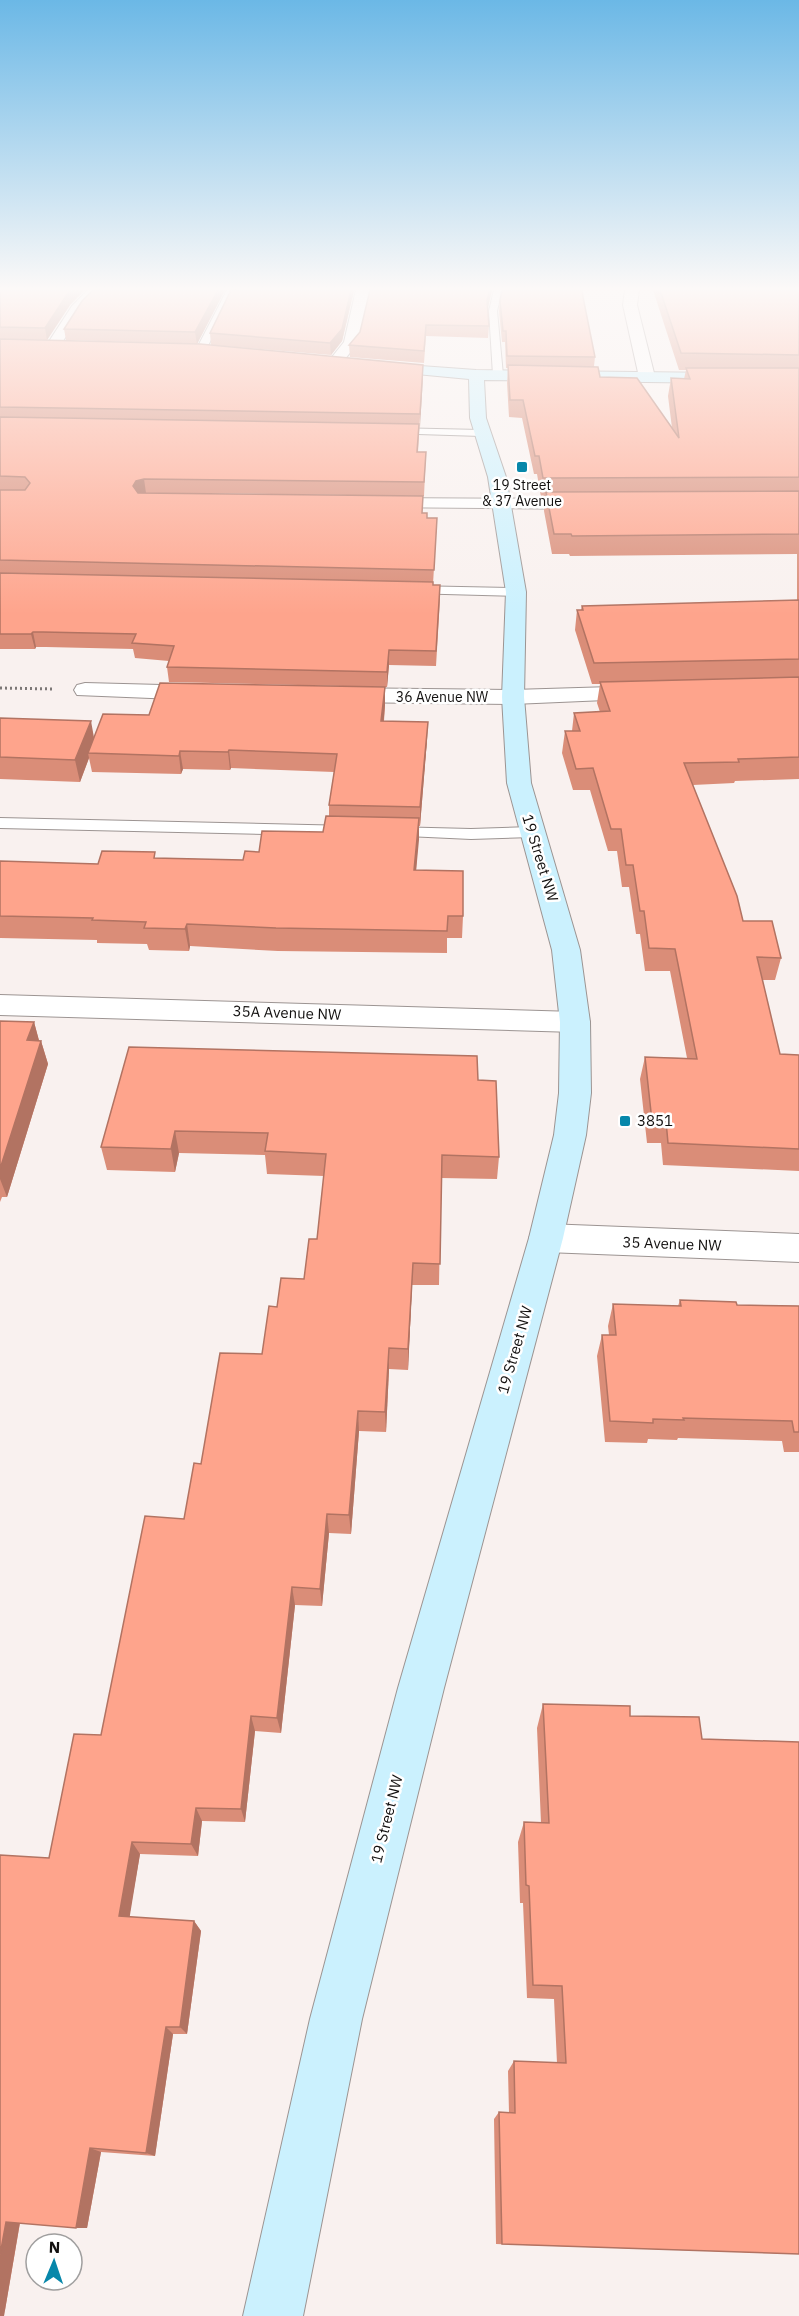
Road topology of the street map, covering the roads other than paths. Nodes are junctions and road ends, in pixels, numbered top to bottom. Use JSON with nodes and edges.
{"nodes":[{"id":1,"x":482,"y":398,"type":"edge"},
{"id":2,"x":374,"y":431,"type":"edge"},
{"id":3,"x":481,"y":433,"type":"junction"},
{"id":4,"x":367,"y":503,"type":"edge"},
{"id":5,"x":504,"y":504,"type":"junction"},
{"id":6,"x":608,"y":504,"type":"edge"},
{"id":7,"x":402,"y":590,"type":"edge"},
{"id":8,"x":516,"y":592,"type":"junction"},
{"id":9,"x":85,"y":690,"type":"road end"},
{"id":10,"x":227,"y":693,"type":"edge"},
{"id":11,"x":667,"y":693,"type":"edge"},
{"id":12,"x":322,"y":695,"type":"edge"},
{"id":13,"x":513,"y":697,"type":"junction"},
{"id":14,"x":0,"y":823,"type":"edge"},
{"id":15,"x":532,"y":832,"type":"junction"},
{"id":16,"x":0,"y":1005,"type":"edge"},
{"id":17,"x":575,"y":1022,"type":"junction"},
{"id":18,"x":546,"y":1238,"type":"junction"},
{"id":19,"x":799,"y":1248,"type":"edge"},
{"id":20,"x":273,"y":2316,"type":"edge"}],
"edges":[{"from":1,"to":3,"type":"street","name":"19 Street NW"},
{"from":2,"to":3,"type":"lane"},
{"from":3,"to":5,"type":"street","name":"19 Street NW"},
{"from":4,"to":5,"type":"street"},
{"from":5,"to":6,"type":"street"},
{"from":5,"to":8,"type":"street","name":"19 Street NW"},
{"from":7,"to":8,"type":"lane"},
{"from":8,"to":13,"type":"street","name":"19 Street NW"},
{"from":9,"to":10,"type":"street"},
{"from":11,"to":13,"type":"street","name":"36 Avenue NW"},
{"from":12,"to":13,"type":"street","name":"36 Avenue NW"},
{"from":13,"to":15,"type":"street","name":"19 Street NW"},
{"from":14,"to":15,"type":"lane"},
{"from":15,"to":17,"type":"street","name":"19 Street NW"},
{"from":16,"to":17,"type":"street","name":"35A Avenue NW"},
{"from":17,"to":18,"type":"street","name":"19 Street NW"},
{"from":18,"to":19,"type":"street","name":"35 Avenue NW"},
{"from":18,"to":20,"type":"street","name":"19 Street NW"}]}
